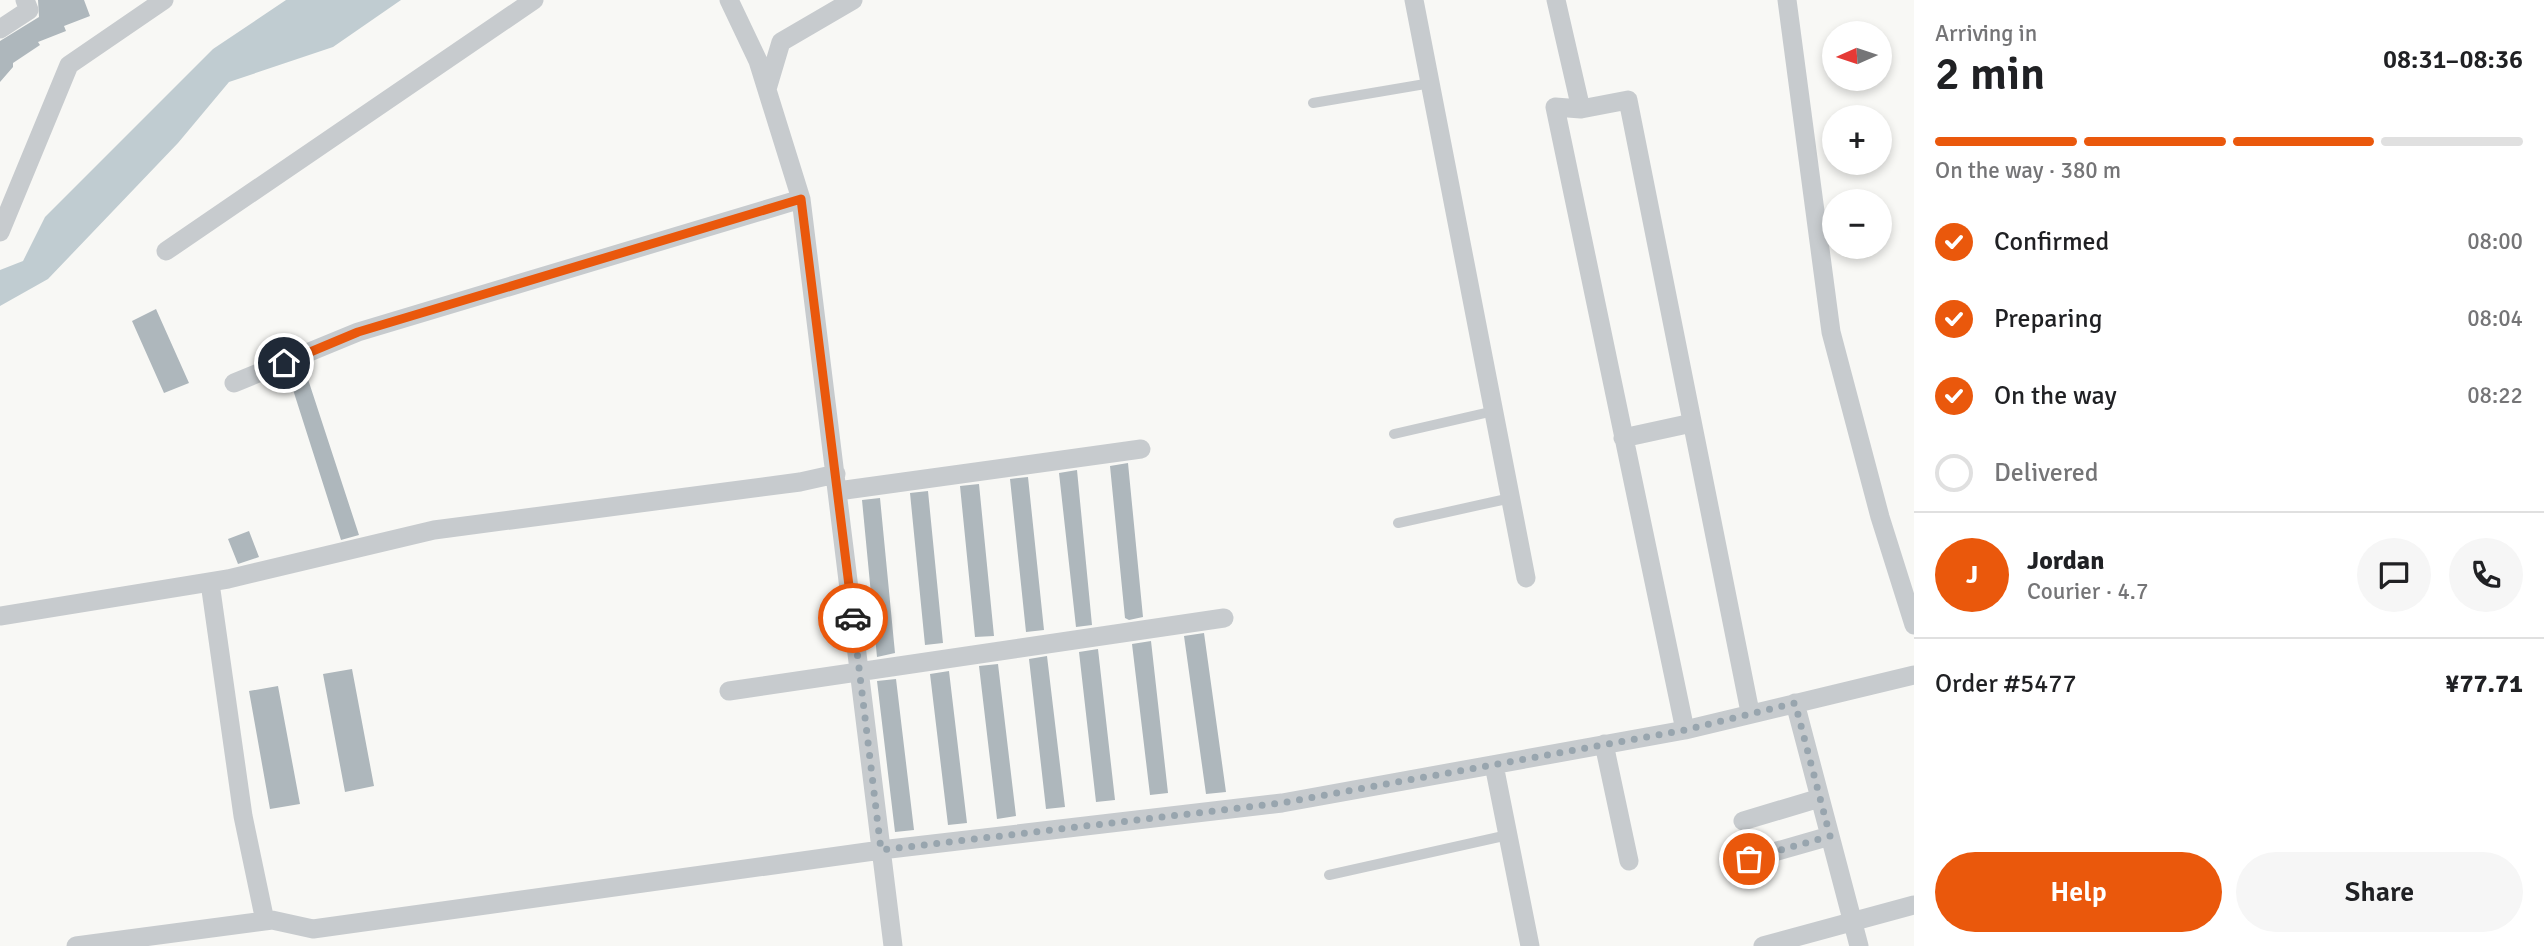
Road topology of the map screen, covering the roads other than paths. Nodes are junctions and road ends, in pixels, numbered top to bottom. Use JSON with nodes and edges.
{"nodes":[{"id":1,"x":25,"y":0,"type":"edge"},
{"id":2,"x":164,"y":0,"type":"edge"},
{"id":3,"x":534,"y":0,"type":"edge"},
{"id":4,"x":729,"y":0,"type":"edge"},
{"id":5,"x":853,"y":0,"type":"edge"},
{"id":6,"x":1414,"y":0,"type":"edge"},
{"id":7,"x":1556,"y":0,"type":"edge"},
{"id":8,"x":1787,"y":0,"type":"edge"},
{"id":9,"x":0,"y":29,"type":"edge"},
{"id":10,"x":1431,"y":83,"type":"junction"},
{"id":11,"x":767,"y":89,"type":"junction"},
{"id":12,"x":1313,"y":103,"type":"dead end"},
{"id":13,"x":1581,"y":109,"type":"junction"},
{"id":14,"x":801,"y":199,"type":"junction"},
{"id":15,"x":0,"y":232,"type":"edge"},
{"id":16,"x":166,"y":251,"type":"dead end"},
{"id":17,"x":234,"y":383,"type":"dead end"},
{"id":18,"x":1494,"y":411,"type":"junction"},
{"id":19,"x":1692,"y":423,"type":"junction"},
{"id":20,"x":1394,"y":434,"type":"dead end"},
{"id":21,"x":1623,"y":438,"type":"junction"},
{"id":22,"x":1140,"y":449,"type":"dead end"},
{"id":23,"x":837,"y":482,"type":"junction"},
{"id":24,"x":1511,"y":498,"type":"junction"},
{"id":25,"x":1398,"y":523,"type":"dead end"},
{"id":26,"x":1527,"y":578,"type":"dead end"},
{"id":27,"x":210,"y":583,"type":"junction"},
{"id":28,"x":0,"y":616,"type":"edge"},
{"id":29,"x":1224,"y":618,"type":"dead end"},
{"id":30,"x":1914,"y":625,"type":"edge"},
{"id":31,"x":860,"y":673,"type":"junction"},
{"id":32,"x":1914,"y":675,"type":"edge"},
{"id":33,"x":729,"y":691,"type":"dead end"},
{"id":34,"x":1795,"y":703,"type":"junction"},
{"id":35,"x":1750,"y":712,"type":"junction"},
{"id":36,"x":1685,"y":730,"type":"junction"},
{"id":37,"x":1604,"y":744,"type":"junction"},
{"id":38,"x":1494,"y":765,"type":"junction"},
{"id":39,"x":1820,"y":798,"type":"junction"},
{"id":40,"x":1743,"y":821,"type":"dead end"},
{"id":41,"x":1508,"y":835,"type":"junction"},
{"id":42,"x":1830,"y":836,"type":"junction"},
{"id":43,"x":881,"y":850,"type":"junction"},
{"id":44,"x":1749,"y":859,"type":"dead end"},
{"id":45,"x":1629,"y":861,"type":"dead end"},
{"id":46,"x":1329,"y":875,"type":"dead end"},
{"id":47,"x":1914,"y":905,"type":"edge"},
{"id":48,"x":265,"y":921,"type":"junction"},
{"id":49,"x":1853,"y":921,"type":"junction"},
{"id":50,"x":76,"y":946,"type":"edge"},
{"id":51,"x":893,"y":946,"type":"edge"},
{"id":52,"x":1530,"y":946,"type":"edge"},
{"id":53,"x":1763,"y":946,"type":"edge"},
{"id":54,"x":1859,"y":946,"type":"edge"}],
"edges":[{"from":1,"to":9,"type":"street"},
{"from":2,"to":15,"type":"street"},
{"from":3,"to":16,"type":"street"},
{"from":4,"to":11,"type":"street"},
{"from":5,"to":11,"type":"street"},
{"from":6,"to":10,"type":"street"},
{"from":7,"to":13,"type":"street"},
{"from":8,"to":30,"type":"street"},
{"from":10,"to":12,"type":"lane"},
{"from":10,"to":18,"type":"street"},
{"from":11,"to":14,"type":"street"},
{"from":13,"to":19,"type":"street"},
{"from":13,"to":21,"type":"street"},
{"from":14,"to":17,"type":"street"},
{"from":14,"to":23,"type":"street"},
{"from":18,"to":20,"type":"lane"},
{"from":18,"to":24,"type":"street"},
{"from":19,"to":21,"type":"street"},
{"from":19,"to":35,"type":"street"},
{"from":21,"to":36,"type":"street"},
{"from":22,"to":23,"type":"street"},
{"from":23,"to":27,"type":"street"},
{"from":23,"to":31,"type":"street"},
{"from":24,"to":25,"type":"lane"},
{"from":24,"to":26,"type":"street"},
{"from":27,"to":28,"type":"street"},
{"from":27,"to":48,"type":"street"},
{"from":29,"to":31,"type":"street"},
{"from":31,"to":33,"type":"street"},
{"from":31,"to":43,"type":"street"},
{"from":32,"to":34,"type":"street"},
{"from":34,"to":35,"type":"street"},
{"from":34,"to":39,"type":"street"},
{"from":35,"to":36,"type":"street"},
{"from":36,"to":37,"type":"street"},
{"from":37,"to":38,"type":"street"},
{"from":37,"to":45,"type":"street"},
{"from":38,"to":41,"type":"street"},
{"from":38,"to":43,"type":"street"},
{"from":39,"to":40,"type":"street"},
{"from":39,"to":42,"type":"street"},
{"from":41,"to":46,"type":"lane"},
{"from":41,"to":52,"type":"street"},
{"from":42,"to":44,"type":"street"},
{"from":42,"to":49,"type":"street"},
{"from":43,"to":48,"type":"street"},
{"from":43,"to":51,"type":"street"},
{"from":47,"to":49,"type":"street"},
{"from":48,"to":50,"type":"street"},
{"from":49,"to":53,"type":"street"},
{"from":49,"to":54,"type":"street"}]}
